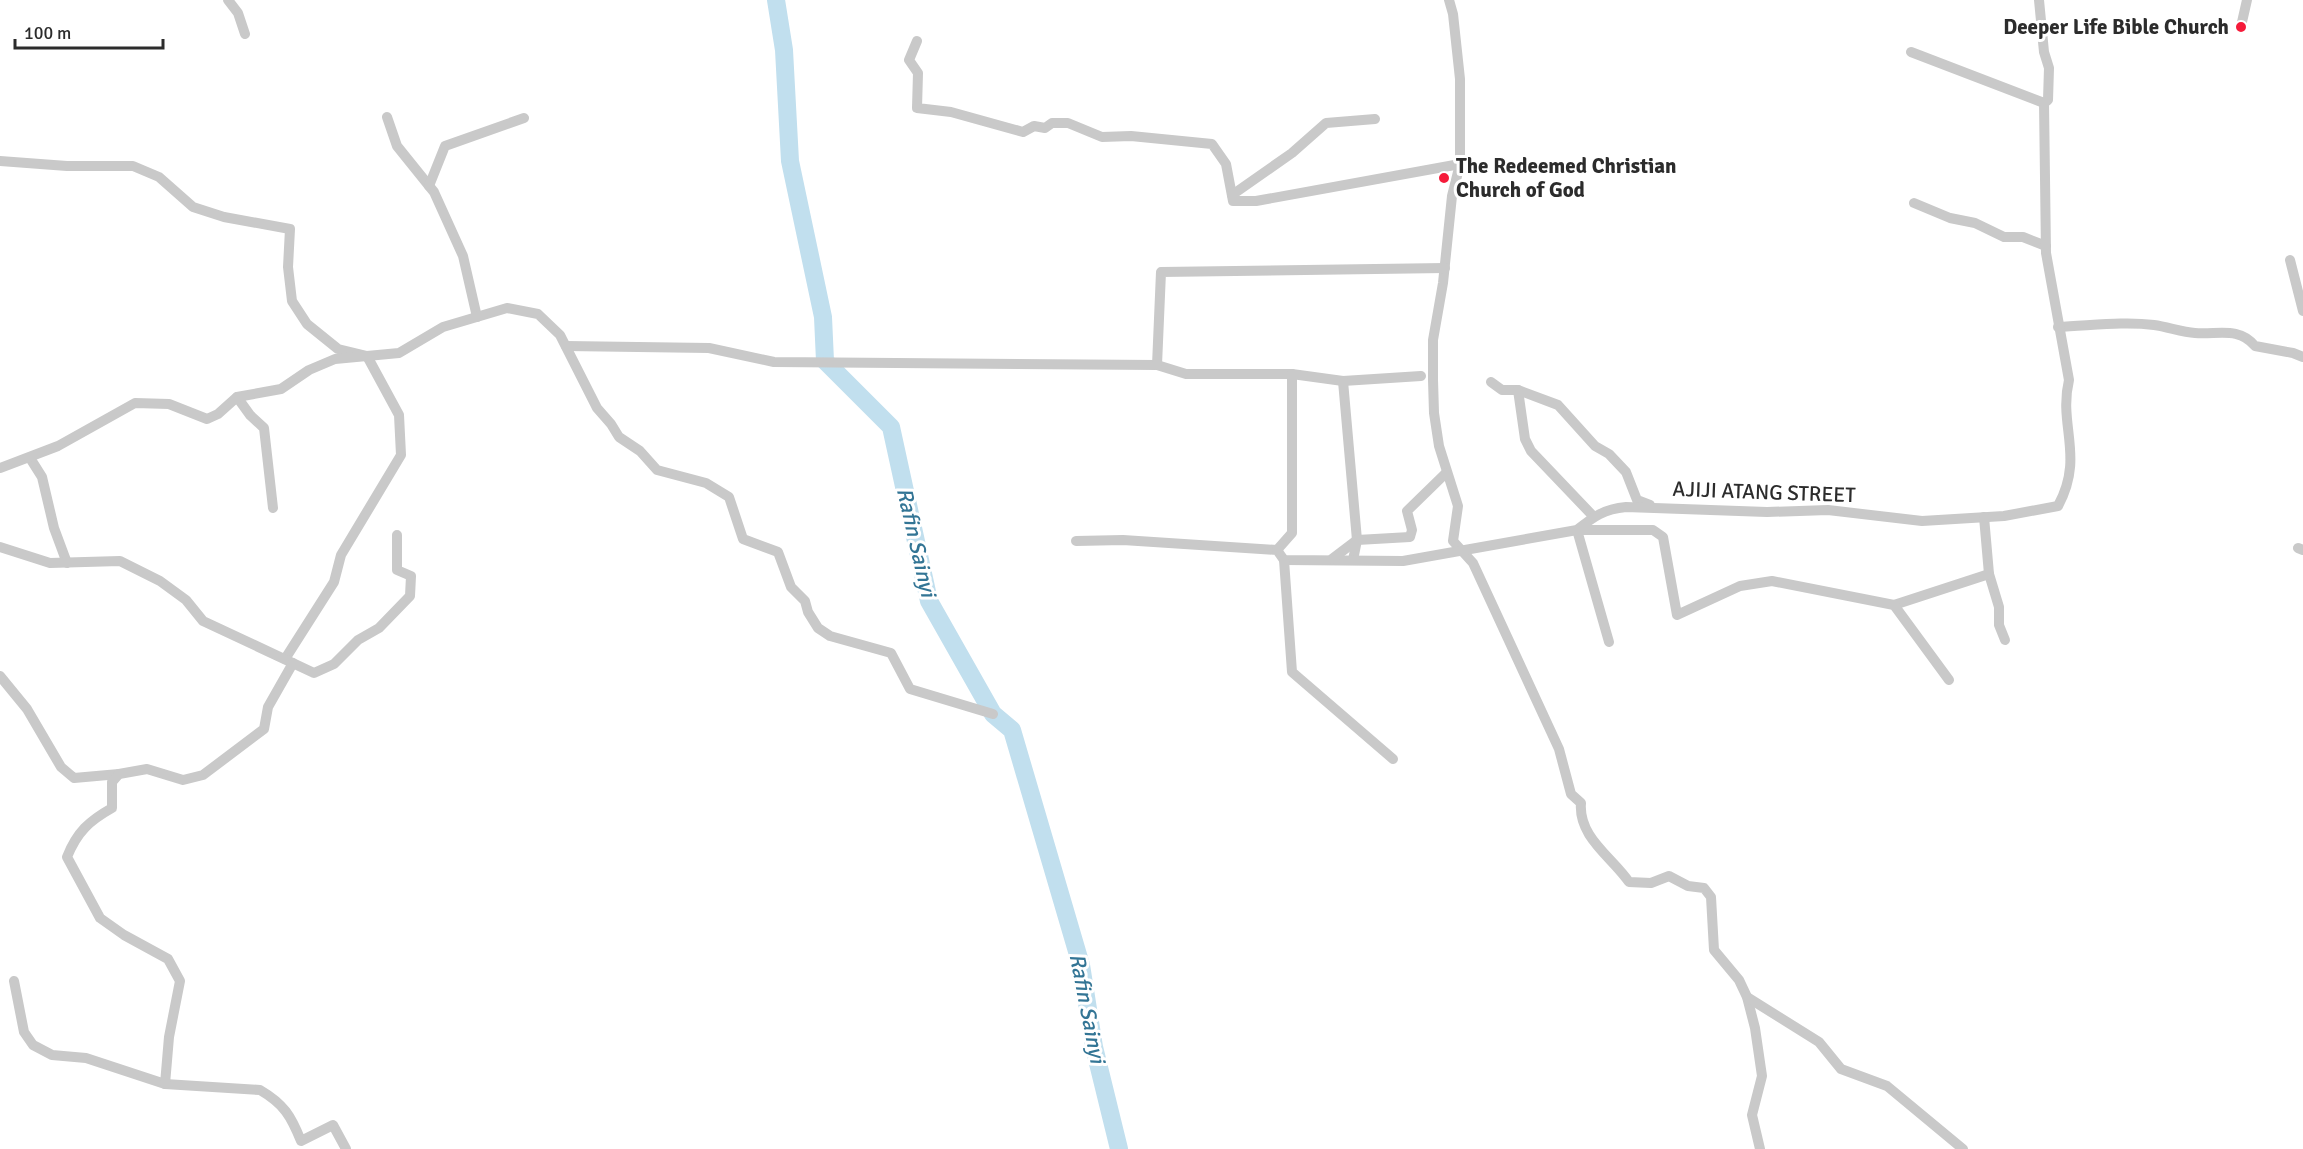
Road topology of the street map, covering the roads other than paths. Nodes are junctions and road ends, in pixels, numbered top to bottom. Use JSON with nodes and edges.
{"nodes":[{"id":1,"x":228,"y":0,"type":"edge"},
{"id":2,"x":1449,"y":0,"type":"edge"},
{"id":3,"x":2039,"y":0,"type":"edge"},
{"id":4,"x":2247,"y":0,"type":"edge"},
{"id":5,"x":2242,"y":22,"type":"dead end"},
{"id":6,"x":245,"y":34,"type":"dead end"},
{"id":7,"x":917,"y":41,"type":"dead end"},
{"id":8,"x":1911,"y":52,"type":"dead end"},
{"id":9,"x":2044,"y":103,"type":"junction"},
{"id":10,"x":387,"y":117,"type":"dead end"},
{"id":11,"x":524,"y":118,"type":"dead end"},
{"id":12,"x":1375,"y":119,"type":"dead end"},
{"id":13,"x":0,"y":161,"type":"edge"},
{"id":14,"x":1460,"y":164,"type":"junction"},
{"id":15,"x":429,"y":186,"type":"junction"},
{"id":16,"x":1232,"y":195,"type":"junction"},
{"id":17,"x":1914,"y":203,"type":"dead end"},
{"id":18,"x":2046,"y":246,"type":"junction"},
{"id":19,"x":2290,"y":260,"type":"dead end"},
{"id":20,"x":1445,"y":268,"type":"junction"},
{"id":21,"x":2303,"y":311,"type":"edge"},
{"id":22,"x":477,"y":317,"type":"junction"},
{"id":23,"x":2058,"y":327,"type":"junction"},
{"id":24,"x":566,"y":346,"type":"junction"},
{"id":25,"x":367,"y":356,"type":"junction"},
{"id":26,"x":2303,"y":357,"type":"edge"},
{"id":27,"x":1156,"y":365,"type":"junction"},
{"id":28,"x":1292,"y":374,"type":"junction"},
{"id":29,"x":1422,"y":376,"type":"dead end"},
{"id":30,"x":1343,"y":381,"type":"junction"},
{"id":31,"x":1491,"y":381,"type":"dead end"},
{"id":32,"x":1518,"y":390,"type":"junction"},
{"id":33,"x":237,"y":397,"type":"junction"},
{"id":34,"x":30,"y":458,"type":"junction"},
{"id":35,"x":0,"y":468,"type":"edge"},
{"id":36,"x":1446,"y":473,"type":"junction"},
{"id":37,"x":273,"y":508,"type":"dead end"},
{"id":38,"x":1661,"y":509,"type":"junction"},
{"id":39,"x":1593,"y":516,"type":"junction"},
{"id":40,"x":1984,"y":517,"type":"junction"},
{"id":41,"x":1576,"y":530,"type":"junction"},
{"id":42,"x":397,"y":535,"type":"dead end"},
{"id":43,"x":1357,"y":540,"type":"junction"},
{"id":44,"x":1076,"y":541,"type":"dead end"},
{"id":45,"x":0,"y":547,"type":"edge"},
{"id":46,"x":1278,"y":550,"type":"junction"},
{"id":47,"x":1463,"y":551,"type":"junction"},
{"id":48,"x":1332,"y":559,"type":"junction"},
{"id":49,"x":1284,"y":560,"type":"junction"},
{"id":50,"x":1353,"y":561,"type":"junction"},
{"id":51,"x":67,"y":563,"type":"junction"},
{"id":52,"x":1989,"y":574,"type":"junction"},
{"id":53,"x":1894,"y":605,"type":"junction"},
{"id":54,"x":2005,"y":640,"type":"dead end"},
{"id":55,"x":1609,"y":642,"type":"dead end"},
{"id":56,"x":289,"y":661,"type":"junction"},
{"id":57,"x":0,"y":676,"type":"edge"},
{"id":58,"x":1949,"y":680,"type":"dead end"},
{"id":59,"x":993,"y":714,"type":"dead end"},
{"id":60,"x":1393,"y":759,"type":"dead end"},
{"id":61,"x":119,"y":774,"type":"junction"},
{"id":62,"x":14,"y":981,"type":"dead end"},
{"id":63,"x":1747,"y":997,"type":"junction"},
{"id":64,"x":165,"y":1084,"type":"junction"},
{"id":65,"x":302,"y":1145,"type":"edge"},
{"id":66,"x":346,"y":1149,"type":"edge"},
{"id":67,"x":1760,"y":1149,"type":"edge"},
{"id":68,"x":1963,"y":1149,"type":"edge"}],
"edges":[{"from":1,"to":6,"type":"street"},
{"from":2,"to":14,"type":"street"},
{"from":3,"to":9,"type":"street","name":"AJIJI ATANG STREET"},
{"from":4,"to":5,"type":"street"},
{"from":7,"to":16,"type":"street"},
{"from":8,"to":9,"type":"street"},
{"from":9,"to":18,"type":"street","name":"AJIJI ATANG STREET"},
{"from":10,"to":15,"type":"street"},
{"from":11,"to":15,"type":"street"},
{"from":12,"to":16,"type":"street"},
{"from":13,"to":25,"type":"street"},
{"from":14,"to":16,"type":"street"},
{"from":14,"to":20,"type":"street"},
{"from":15,"to":22,"type":"street"},
{"from":17,"to":18,"type":"street"},
{"from":18,"to":23,"type":"street","name":"AJIJI ATANG STREET"},
{"from":19,"to":21,"type":"street"},
{"from":20,"to":27,"type":"street"},
{"from":20,"to":36,"type":"street"},
{"from":22,"to":24,"type":"street"},
{"from":22,"to":25,"type":"street"},
{"from":23,"to":26,"type":"street"},
{"from":23,"to":40,"type":"street","name":"AJIJI ATANG STREET"},
{"from":24,"to":27,"type":"street"},
{"from":24,"to":59,"type":"street"},
{"from":25,"to":33,"type":"street"},
{"from":25,"to":56,"type":"street"},
{"from":27,"to":28,"type":"street"},
{"from":28,"to":30,"type":"street"},
{"from":28,"to":46,"type":"street"},
{"from":29,"to":30,"type":"street"},
{"from":30,"to":43,"type":"street"},
{"from":31,"to":32,"type":"street"},
{"from":32,"to":38,"type":"street"},
{"from":32,"to":39,"type":"street"},
{"from":33,"to":34,"type":"street"},
{"from":33,"to":37,"type":"street"},
{"from":34,"to":35,"type":"street"},
{"from":34,"to":51,"type":"street"},
{"from":36,"to":43,"type":"street"},
{"from":36,"to":47,"type":"street"},
{"from":38,"to":39,"type":"street","name":"AJIJI ATANG STREET"},
{"from":38,"to":40,"type":"street","name":"AJIJI ATANG STREET"},
{"from":39,"to":41,"type":"street","name":"AJIJI ATANG STREET"},
{"from":40,"to":52,"type":"street"},
{"from":41,"to":47,"type":"street","name":"AJIJI ATANG STREET"},
{"from":41,"to":53,"type":"street"},
{"from":41,"to":55,"type":"street"},
{"from":42,"to":56,"type":"street"},
{"from":43,"to":48,"type":"street"},
{"from":43,"to":50,"type":"street"},
{"from":44,"to":46,"type":"street"},
{"from":45,"to":51,"type":"street"},
{"from":46,"to":49,"type":"street"},
{"from":47,"to":50,"type":"street","name":"AJIJI ATANG STREET"},
{"from":47,"to":63,"type":"street"},
{"from":48,"to":49,"type":"street","name":"AJIJI ATANG STREET"},
{"from":48,"to":50,"type":"street","name":"AJIJI ATANG STREET"},
{"from":49,"to":60,"type":"street"},
{"from":51,"to":56,"type":"street"},
{"from":52,"to":53,"type":"street"},
{"from":52,"to":54,"type":"street"},
{"from":53,"to":58,"type":"street"},
{"from":56,"to":61,"type":"street"},
{"from":57,"to":61,"type":"street"},
{"from":61,"to":64,"type":"street"},
{"from":62,"to":64,"type":"street"},
{"from":63,"to":67,"type":"street"},
{"from":63,"to":68,"type":"street"},
{"from":64,"to":65,"type":"street"},
{"from":65,"to":66,"type":"street"}]}
